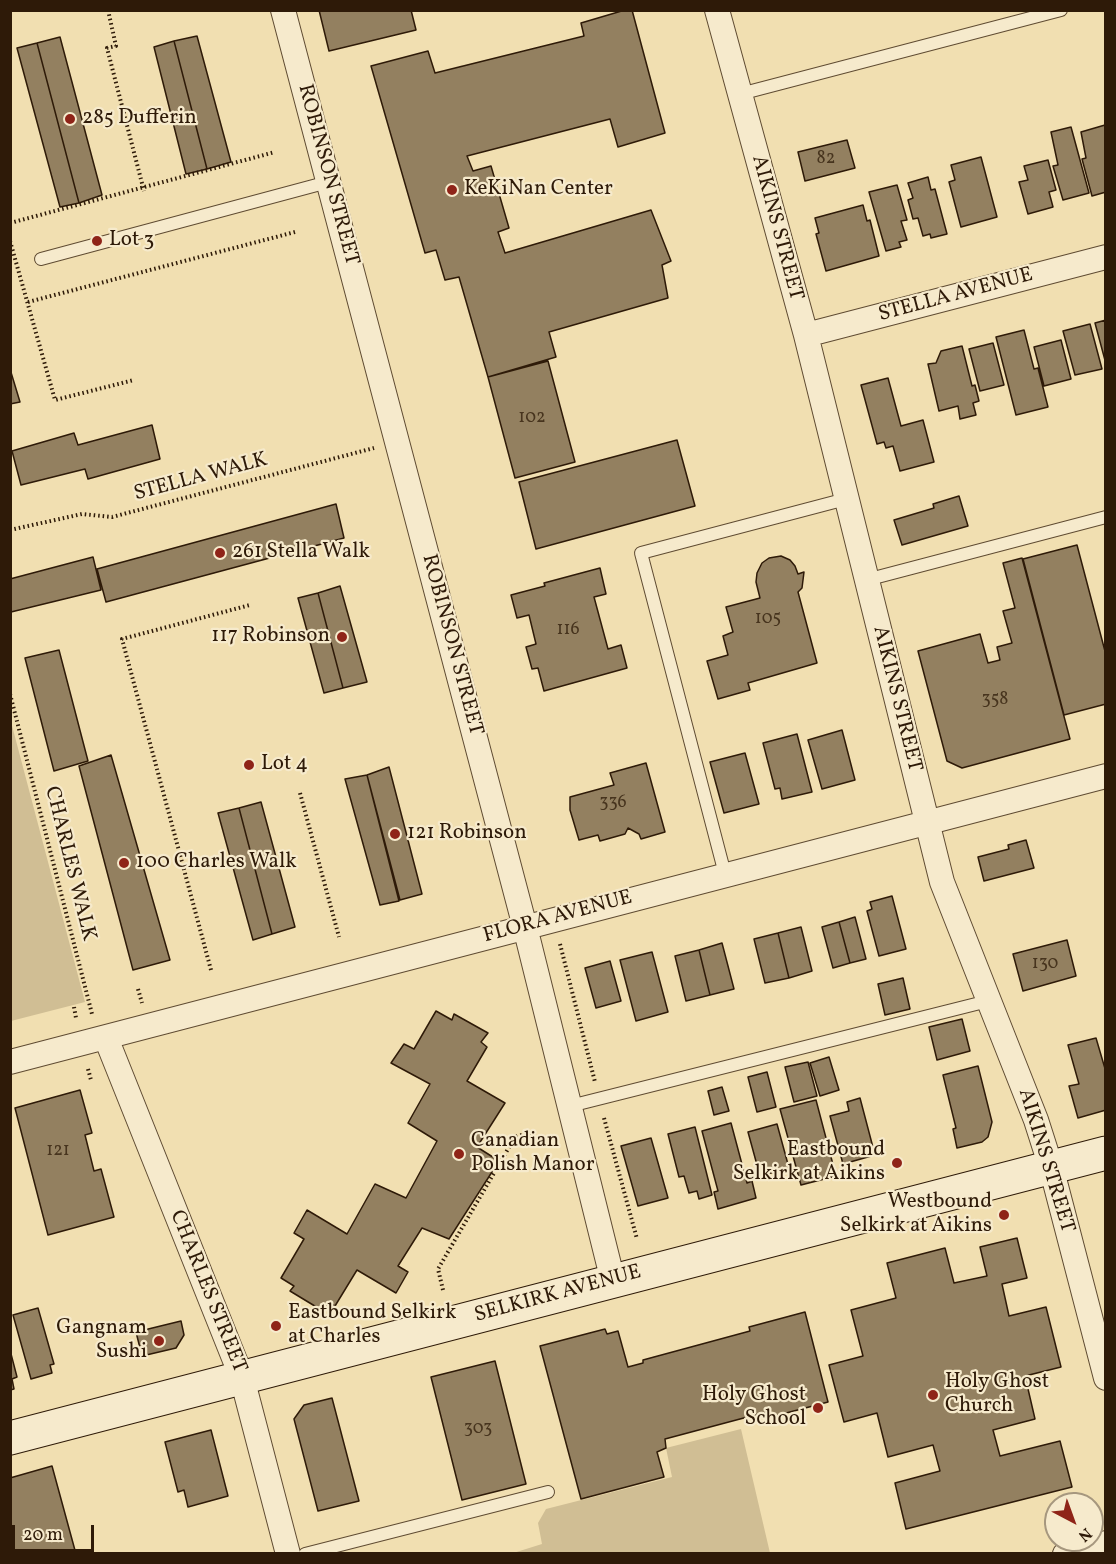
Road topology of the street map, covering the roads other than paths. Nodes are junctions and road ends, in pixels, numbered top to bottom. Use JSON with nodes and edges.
{"nodes":[{"id":1,"x":283,"y":10,"type":"edge"},
{"id":2,"x":717,"y":10,"type":"edge"},
{"id":3,"x":1061,"y":10,"type":"edge"},
{"id":4,"x":740,"y":94,"type":"junction"},
{"id":5,"x":328,"y":182,"type":"junction"},
{"id":6,"x":1106,"y":257,"type":"edge"},
{"id":7,"x":41,"y":259,"type":"dead end"},
{"id":8,"x":806,"y":335,"type":"junction"},
{"id":9,"x":846,"y":498,"type":"junction"},
{"id":10,"x":1106,"y":517,"type":"edge"},
{"id":11,"x":866,"y":580,"type":"junction"},
{"id":12,"x":1106,"y":776,"type":"edge"},
{"id":13,"x":926,"y":822,"type":"junction"},
{"id":14,"x":726,"y":874,"type":"junction"},
{"id":15,"x":525,"y":927,"type":"junction"},
{"id":16,"x":988,"y":1001,"type":"junction"},
{"id":17,"x":106,"y":1038,"type":"junction"},
{"id":18,"x":10,"y":1062,"type":"edge"},
{"id":19,"x":570,"y":1106,"type":"junction"},
{"id":20,"x":1106,"y":1153,"type":"edge"},
{"id":21,"x":1051,"y":1167,"type":"junction"},
{"id":22,"x":613,"y":1281,"type":"junction"},
{"id":23,"x":1102,"y":1354,"type":"edge"},
{"id":24,"x":242,"y":1378,"type":"junction"},
{"id":25,"x":1106,"y":1378,"type":"edge"},
{"id":26,"x":10,"y":1438,"type":"edge"},
{"id":27,"x":548,"y":1492,"type":"dead end"},
{"id":28,"x":1106,"y":1543,"type":"edge"},
{"id":29,"x":288,"y":1554,"type":"edge"},
{"id":30,"x":305,"y":1554,"type":"edge"},
{"id":31,"x":1065,"y":1554,"type":"edge"}],
"edges":[{"from":1,"to":5,"type":"street","name":"ROBINSON STREET"},
{"from":2,"to":4,"type":"street","name":"AIKINS STREET"},
{"from":3,"to":4,"type":"lane"},
{"from":4,"to":8,"type":"street","name":"AIKINS STREET"},
{"from":5,"to":7,"type":"lane"},
{"from":5,"to":15,"type":"street","name":"ROBINSON STREET"},
{"from":6,"to":8,"type":"street","name":"STELLA AVENUE"},
{"from":8,"to":9,"type":"street","name":"AIKINS STREET"},
{"from":9,"to":11,"type":"street","name":"AIKINS STREET"},
{"from":9,"to":14,"type":"lane"},
{"from":10,"to":11,"type":"lane"},
{"from":11,"to":13,"type":"street","name":"AIKINS STREET"},
{"from":12,"to":13,"type":"street","name":"FLORA AVENUE"},
{"from":13,"to":14,"type":"street","name":"FLORA AVENUE"},
{"from":13,"to":16,"type":"street","name":"AIKINS STREET"},
{"from":14,"to":15,"type":"street","name":"FLORA AVENUE"},
{"from":15,"to":17,"type":"street","name":"FLORA AVENUE"},
{"from":15,"to":19,"type":"street","name":"ROBINSON STREET"},
{"from":16,"to":19,"type":"lane"},
{"from":16,"to":21,"type":"street","name":"AIKINS STREET"},
{"from":17,"to":18,"type":"street","name":"FLORA AVENUE"},
{"from":17,"to":24,"type":"street","name":"CHARLES STREET"},
{"from":19,"to":22,"type":"street","name":"ROBINSON STREET"},
{"from":20,"to":21,"type":"main road","name":"SELKIRK AVENUE"},
{"from":21,"to":22,"type":"main road","name":"SELKIRK AVENUE"},
{"from":21,"to":23,"type":"street","name":"AIKINS STREET"},
{"from":22,"to":24,"type":"main road","name":"SELKIRK AVENUE"},
{"from":23,"to":25,"type":"street","name":"AIKINS STREET"},
{"from":24,"to":26,"type":"main road","name":"SELKIRK AVENUE"},
{"from":24,"to":29,"type":"street","name":"CHARLES STREET"},
{"from":27,"to":30,"type":"lane"},
{"from":28,"to":31,"type":"street"}]}
